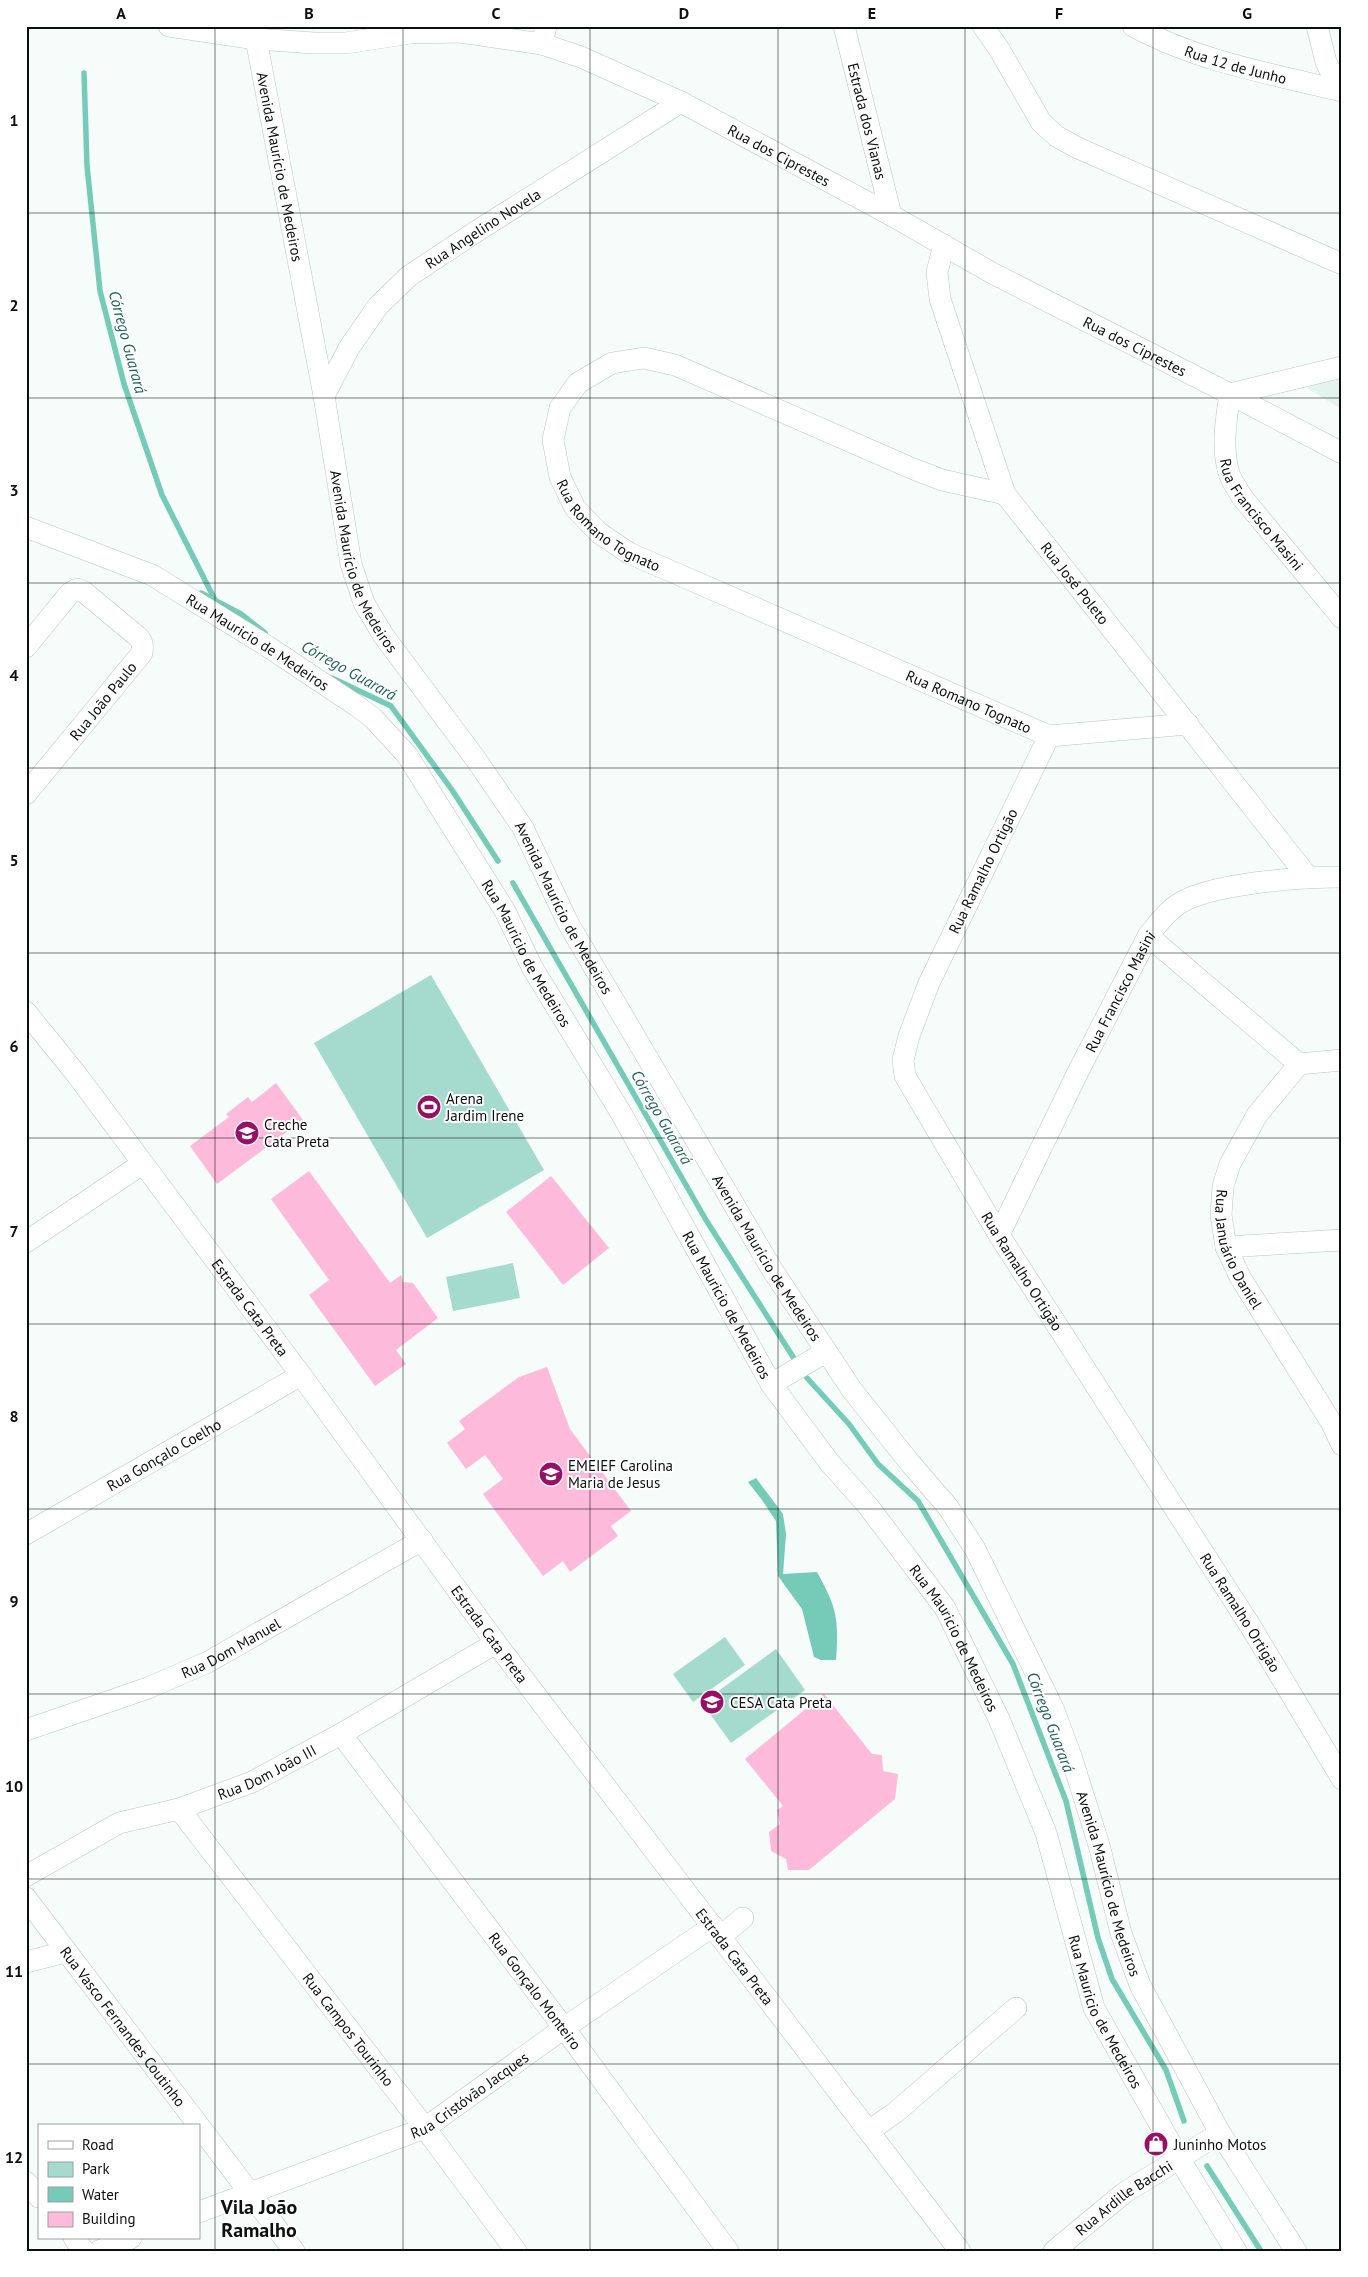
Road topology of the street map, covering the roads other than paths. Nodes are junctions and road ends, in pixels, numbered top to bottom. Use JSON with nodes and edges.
{"nodes":[{"id":1,"x":169,"y":26,"type":"edge"},
{"id":2,"x":844,"y":26,"type":"edge"},
{"id":3,"x":983,"y":26,"type":"edge"},
{"id":4,"x":1133,"y":26,"type":"edge"},
{"id":5,"x":1317,"y":26,"type":"edge"},
{"id":6,"x":344,"y":35,"type":"edge"},
{"id":7,"x":544,"y":35,"type":"edge"},
{"id":8,"x":256,"y":39,"type":"junction"},
{"id":9,"x":1341,"y":90,"type":"edge"},
{"id":10,"x":681,"y":102,"type":"junction"},
{"id":11,"x":891,"y":215,"type":"junction"},
{"id":12,"x":944,"y":245,"type":"junction"},
{"id":13,"x":1342,"y":264,"type":"edge"},
{"id":14,"x":1342,"y":367,"type":"edge"},
{"id":15,"x":1230,"y":394,"type":"junction"},
{"id":16,"x":324,"y":396,"type":"junction"},
{"id":17,"x":1342,"y":453,"type":"edge"},
{"id":18,"x":1005,"y":494,"type":"junction"},
{"id":19,"x":26,"y":527,"type":"edge"},
{"id":20,"x":1342,"y":618,"type":"edge"},
{"id":21,"x":26,"y":647,"type":"edge"},
{"id":22,"x":1188,"y":724,"type":"junction"},
{"id":23,"x":1049,"y":736,"type":"junction"},
{"id":24,"x":26,"y":794,"type":"edge"},
{"id":25,"x":1308,"y":876,"type":"junction"},
{"id":26,"x":1342,"y":877,"type":"edge"},
{"id":27,"x":1148,"y":936,"type":"junction"},
{"id":28,"x":26,"y":1012,"type":"edge"},
{"id":29,"x":1342,"y":1060,"type":"edge"},
{"id":30,"x":1299,"y":1064,"type":"junction"},
{"id":31,"x":142,"y":1164,"type":"junction"},
{"id":32,"x":999,"y":1236,"type":"junction"},
{"id":33,"x":1342,"y":1240,"type":"edge"},
{"id":34,"x":26,"y":1242,"type":"edge"},
{"id":35,"x":1226,"y":1247,"type":"junction"},
{"id":36,"x":826,"y":1352,"type":"junction"},
{"id":37,"x":301,"y":1375,"type":"junction"},
{"id":38,"x":771,"y":1384,"type":"junction"},
{"id":39,"x":1336,"y":1422,"type":"edge"},
{"id":40,"x":1342,"y":1445,"type":"edge"},
{"id":41,"x":26,"y":1534,"type":"edge"},
{"id":42,"x":422,"y":1540,"type":"junction"},
{"id":43,"x":496,"y":1643,"type":"junction"},
{"id":44,"x":26,"y":1730,"type":"edge"},
{"id":45,"x":341,"y":1734,"type":"junction"},
{"id":46,"x":1342,"y":1779,"type":"edge"},
{"id":47,"x":179,"y":1809,"type":"junction"},
{"id":48,"x":26,"y":1876,"type":"edge"},
{"id":49,"x":26,"y":1898,"type":"edge"},
{"id":50,"x":743,"y":1918,"type":"dead end"},
{"id":51,"x":717,"y":1931,"type":"junction"},
{"id":52,"x":65,"y":1952,"type":"junction"},
{"id":53,"x":26,"y":1962,"type":"edge"},
{"id":54,"x":1016,"y":2008,"type":"dead end"},
{"id":55,"x":564,"y":2028,"type":"junction"},
{"id":56,"x":198,"y":2124,"type":"edge"},
{"id":57,"x":200,"y":2126,"type":"edge"},
{"id":58,"x":425,"y":2128,"type":"junction"},
{"id":59,"x":869,"y":2131,"type":"junction"},
{"id":60,"x":1220,"y":2133,"type":"junction"},
{"id":61,"x":1180,"y":2160,"type":"junction"},
{"id":62,"x":26,"y":2182,"type":"edge"},
{"id":63,"x":251,"y":2192,"type":"junction"},
{"id":64,"x":38,"y":2196,"type":"edge"},
{"id":65,"x":200,"y":2212,"type":"edge"},
{"id":66,"x":76,"y":2240,"type":"edge"},
{"id":67,"x":126,"y":2240,"type":"edge"},
{"id":68,"x":1297,"y":2248,"type":"edge"},
{"id":69,"x":84,"y":2251,"type":"edge"},
{"id":70,"x":99,"y":2251,"type":"edge"},
{"id":71,"x":294,"y":2251,"type":"edge"},
{"id":72,"x":516,"y":2251,"type":"edge"},
{"id":73,"x":728,"y":2251,"type":"edge"},
{"id":74,"x":960,"y":2251,"type":"edge"},
{"id":75,"x":1054,"y":2251,"type":"edge"},
{"id":76,"x":1236,"y":2251,"type":"edge"}],
"edges":[{"from":1,"to":8,"type":"street","name":"Rua dos Ciprestes"},
{"from":2,"to":11,"type":"street","name":"Estrada dos Vianas"},
{"from":3,"to":13,"type":"street"},
{"from":4,"to":9,"type":"street","name":"Rua 12 de Junho"},
{"from":5,"to":9,"type":"street"},
{"from":6,"to":7,"type":"street","name":"Rua dos Ciprestes"},
{"from":6,"to":8,"type":"street","name":"Rua dos Ciprestes"},
{"from":7,"to":10,"type":"street","name":"Rua dos Ciprestes"},
{"from":8,"to":16,"type":"street","name":"Avenida Maurício de Medeiros"},
{"from":10,"to":11,"type":"street","name":"Rua dos Ciprestes"},
{"from":10,"to":16,"type":"street","name":"Rua Angelino Novela"},
{"from":11,"to":12,"type":"street","name":"Rua dos Ciprestes"},
{"from":12,"to":15,"type":"street","name":"Rua dos Ciprestes"},
{"from":12,"to":18,"type":"street","name":"Rua José Poleto"},
{"from":14,"to":15,"type":"street"},
{"from":15,"to":17,"type":"street","name":"Rua dos Ciprestes"},
{"from":15,"to":20,"type":"street","name":"Rua Francisco Masini"},
{"from":16,"to":36,"type":"street","name":"Avenida Maurício de Medeiros"},
{"from":18,"to":22,"type":"street","name":"Rua José Poleto"},
{"from":18,"to":23,"type":"street","name":"Rua Romano Tognato"},
{"from":19,"to":38,"type":"street","name":"Rua Mauricio de Medeiros"},
{"from":21,"to":24,"type":"street","name":"Rua João Paulo"},
{"from":22,"to":23,"type":"street","name":"Rua Romano Tognato"},
{"from":22,"to":25,"type":"street","name":"Rua José Poleto"},
{"from":23,"to":32,"type":"street","name":"Rua Ramalho Ortigão"},
{"from":25,"to":26,"type":"street","name":"Rua Francisco Masini"},
{"from":25,"to":27,"type":"street","name":"Rua Francisco Masini"},
{"from":27,"to":30,"type":"street"},
{"from":27,"to":32,"type":"street","name":"Rua Francisco Masini"},
{"from":28,"to":31,"type":"street","name":"Estrada Cata Preta"},
{"from":29,"to":30,"type":"street"},
{"from":30,"to":35,"type":"street","name":"Rua Januário Daniel"},
{"from":31,"to":34,"type":"street"},
{"from":31,"to":37,"type":"street","name":"Estrada Cata Preta"},
{"from":32,"to":46,"type":"street","name":"Rua Ramalho Ortigão"},
{"from":33,"to":35,"type":"street"},
{"from":35,"to":39,"type":"street","name":"Rua Januário Daniel"},
{"from":36,"to":38,"type":"street"},
{"from":36,"to":60,"type":"street","name":"Avenida Maurício de Medeiros"},
{"from":37,"to":41,"type":"street","name":"Rua Gonçalo Coelho"},
{"from":37,"to":42,"type":"street","name":"Estrada Cata Preta"},
{"from":38,"to":61,"type":"street","name":"Rua Mauricio de Medeiros"},
{"from":39,"to":40,"type":"street","name":"Rua Januário Daniel"},
{"from":42,"to":43,"type":"street","name":"Estrada Cata Preta"},
{"from":42,"to":44,"type":"street","name":"Rua Dom Manuel"},
{"from":43,"to":45,"type":"street","name":"Rua Dom João III"},
{"from":43,"to":51,"type":"street","name":"Estrada Cata Preta"},
{"from":45,"to":47,"type":"street","name":"Rua Dom João III"},
{"from":45,"to":55,"type":"street","name":"Rua Gonçalo Monteiro"},
{"from":47,"to":48,"type":"street","name":"Rua Dom João III"},
{"from":47,"to":58,"type":"street","name":"Rua Campos Tourinho"},
{"from":49,"to":52,"type":"street","name":"Rua Vasco Fernandes Coutinho"},
{"from":50,"to":51,"type":"street","name":"Rua Cristóvão Jacques"},
{"from":51,"to":55,"type":"street","name":"Rua Cristóvão Jacques"},
{"from":51,"to":59,"type":"street","name":"Estrada Cata Preta"},
{"from":52,"to":53,"type":"street"},
{"from":52,"to":56,"type":"street","name":"Rua Vasco Fernandes Coutinho"},
{"from":54,"to":59,"type":"street"},
{"from":55,"to":58,"type":"street","name":"Rua Cristóvão Jacques"},
{"from":55,"to":73,"type":"street","name":"Rua Gonçalo Monteiro"},
{"from":57,"to":63,"type":"street","name":"Rua Vasco Fernandes Coutinho"},
{"from":58,"to":63,"type":"street","name":"Rua Cristóvão Jacques"},
{"from":58,"to":72,"type":"street","name":"Rua Campos Tourinho"},
{"from":59,"to":74,"type":"street","name":"Estrada Cata Preta"},
{"from":60,"to":61,"type":"street","name":"Rua Ardille Bacchi"},
{"from":60,"to":68,"type":"street","name":"Avenida Maurício de Medeiros"},
{"from":61,"to":75,"type":"street","name":"Rua Ardille Bacchi"},
{"from":61,"to":76,"type":"street","name":"Rua Mauricio de Medeiros"},
{"from":62,"to":64,"type":"street"},
{"from":63,"to":65,"type":"street","name":"Rua Cristóvão Jacques"},
{"from":63,"to":71,"type":"street","name":"Rua Vasco Fernandes Coutinho"},
{"from":66,"to":69,"type":"street"},
{"from":67,"to":70,"type":"street"}]}
